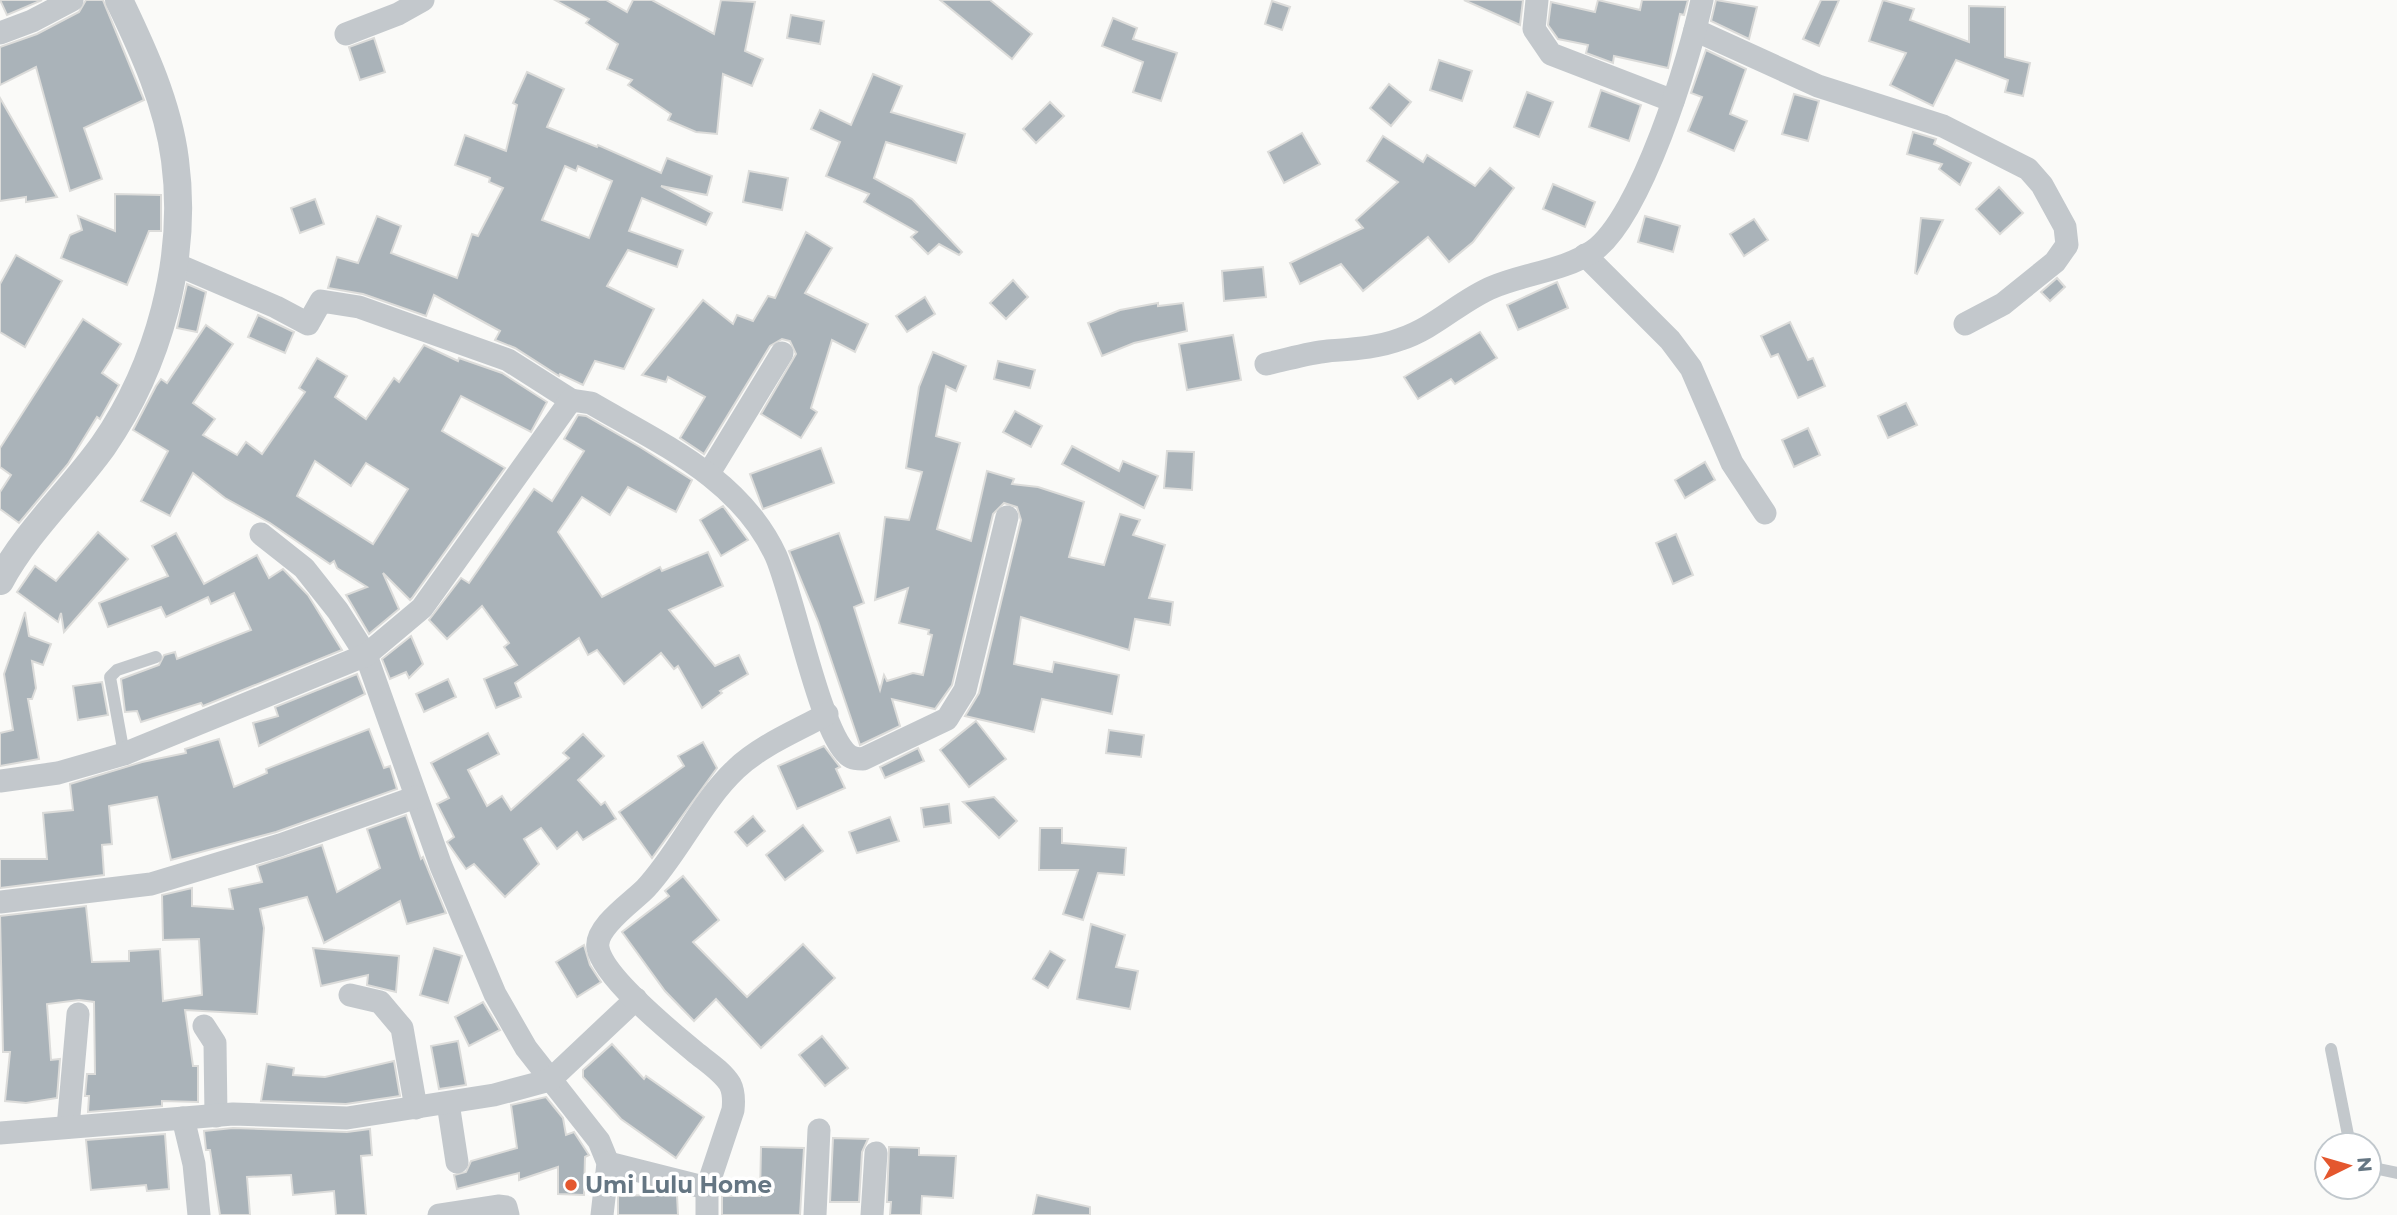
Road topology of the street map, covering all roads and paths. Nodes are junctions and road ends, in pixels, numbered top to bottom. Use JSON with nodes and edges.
{"nodes":[{"id":1,"x":72,"y":0,"type":"edge"},
{"id":2,"x":119,"y":0,"type":"edge"},
{"id":3,"x":424,"y":0,"type":"edge"},
{"id":4,"x":1536,"y":0,"type":"edge"},
{"id":5,"x":1702,"y":0,"type":"edge"},
{"id":6,"x":1695,"y":30,"type":"junction"},
{"id":7,"x":0,"y":33,"type":"edge"},
{"id":8,"x":346,"y":34,"type":"dead end"},
{"id":9,"x":1673,"y":101,"type":"junction"},
{"id":10,"x":1585,"y":255,"type":"junction"},
{"id":11,"x":173,"y":263,"type":"junction"},
{"id":12,"x":1965,"y":324,"type":"dead end"},
{"id":13,"x":782,"y":353,"type":"dead end"},
{"id":14,"x":1266,"y":364,"type":"dead end"},
{"id":15,"x":571,"y":400,"type":"junction"},
{"id":16,"x":709,"y":473,"type":"junction"},
{"id":17,"x":1765,"y":513,"type":"dead end"},
{"id":18,"x":1007,"y":517,"type":"dead end"},
{"id":19,"x":261,"y":534,"type":"dead end"},
{"id":20,"x":0,"y":581,"type":"edge"},
{"id":21,"x":366,"y":655,"type":"junction"},
{"id":22,"x":156,"y":657,"type":"dead end"},
{"id":23,"x":827,"y":714,"type":"junction"},
{"id":24,"x":124,"y":754,"type":"junction"},
{"id":25,"x":0,"y":782,"type":"edge"},
{"id":26,"x":416,"y":797,"type":"junction"},
{"id":27,"x":0,"y":902,"type":"edge"},
{"id":28,"x":350,"y":995,"type":"dead end"},
{"id":29,"x":636,"y":999,"type":"junction"},
{"id":30,"x":78,"y":1014,"type":"dead end"},
{"id":31,"x":204,"y":1026,"type":"dead end"},
{"id":32,"x":2331,"y":1049,"type":"dead end"},
{"id":33,"x":550,"y":1080,"type":"junction"},
{"id":34,"x":448,"y":1103,"type":"junction"},
{"id":35,"x":416,"y":1108,"type":"junction"},
{"id":36,"x":216,"y":1116,"type":"junction"},
{"id":37,"x":183,"y":1118,"type":"junction"},
{"id":38,"x":68,"y":1127,"type":"junction"},
{"id":39,"x":819,"y":1130,"type":"dead end"},
{"id":40,"x":2347,"y":1131,"type":"edge"},
{"id":41,"x":0,"y":1133,"type":"edge"},
{"id":42,"x":876,"y":1153,"type":"dead end"},
{"id":43,"x":457,"y":1162,"type":"dead end"},
{"id":44,"x":608,"y":1163,"type":"junction"},
{"id":45,"x":707,"y":1188,"type":"junction"},
{"id":46,"x":199,"y":1215,"type":"edge"},
{"id":47,"x":439,"y":1215,"type":"edge"},
{"id":48,"x":508,"y":1215,"type":"edge"},
{"id":49,"x":602,"y":1215,"type":"edge"},
{"id":50,"x":706,"y":1215,"type":"edge"},
{"id":51,"x":815,"y":1215,"type":"edge"},
{"id":52,"x":872,"y":1215,"type":"edge"}],
"edges":[{"from":1,"to":7,"type":"street"},
{"from":2,"to":11,"type":"street"},
{"from":3,"to":8,"type":"street"},
{"from":4,"to":9,"type":"street"},
{"from":5,"to":6,"type":"street"},
{"from":6,"to":9,"type":"street"},
{"from":6,"to":12,"type":"street"},
{"from":9,"to":10,"type":"street"},
{"from":10,"to":14,"type":"street"},
{"from":10,"to":17,"type":"street"},
{"from":11,"to":15,"type":"street"},
{"from":11,"to":20,"type":"street"},
{"from":13,"to":16,"type":"street"},
{"from":15,"to":16,"type":"street"},
{"from":15,"to":21,"type":"street"},
{"from":16,"to":23,"type":"street"},
{"from":18,"to":23,"type":"street"},
{"from":19,"to":21,"type":"street"},
{"from":21,"to":24,"type":"street"},
{"from":21,"to":26,"type":"street"},
{"from":22,"to":24,"type":"lane"},
{"from":23,"to":29,"type":"street"},
{"from":24,"to":25,"type":"street"},
{"from":26,"to":27,"type":"street"},
{"from":26,"to":33,"type":"street"},
{"from":28,"to":35,"type":"street"},
{"from":29,"to":33,"type":"street"},
{"from":29,"to":45,"type":"street"},
{"from":30,"to":38,"type":"street"},
{"from":31,"to":36,"type":"street"},
{"from":32,"to":40,"type":"lane"},
{"from":33,"to":34,"type":"street"},
{"from":33,"to":44,"type":"street"},
{"from":34,"to":35,"type":"street"},
{"from":34,"to":43,"type":"street"},
{"from":35,"to":36,"type":"street"},
{"from":36,"to":37,"type":"street"},
{"from":37,"to":38,"type":"street"},
{"from":37,"to":46,"type":"street"},
{"from":38,"to":41,"type":"street"},
{"from":39,"to":51,"type":"street"},
{"from":42,"to":52,"type":"street"},
{"from":44,"to":45,"type":"street"},
{"from":44,"to":49,"type":"street"},
{"from":45,"to":50,"type":"street"},
{"from":47,"to":48,"type":"street"}]}
